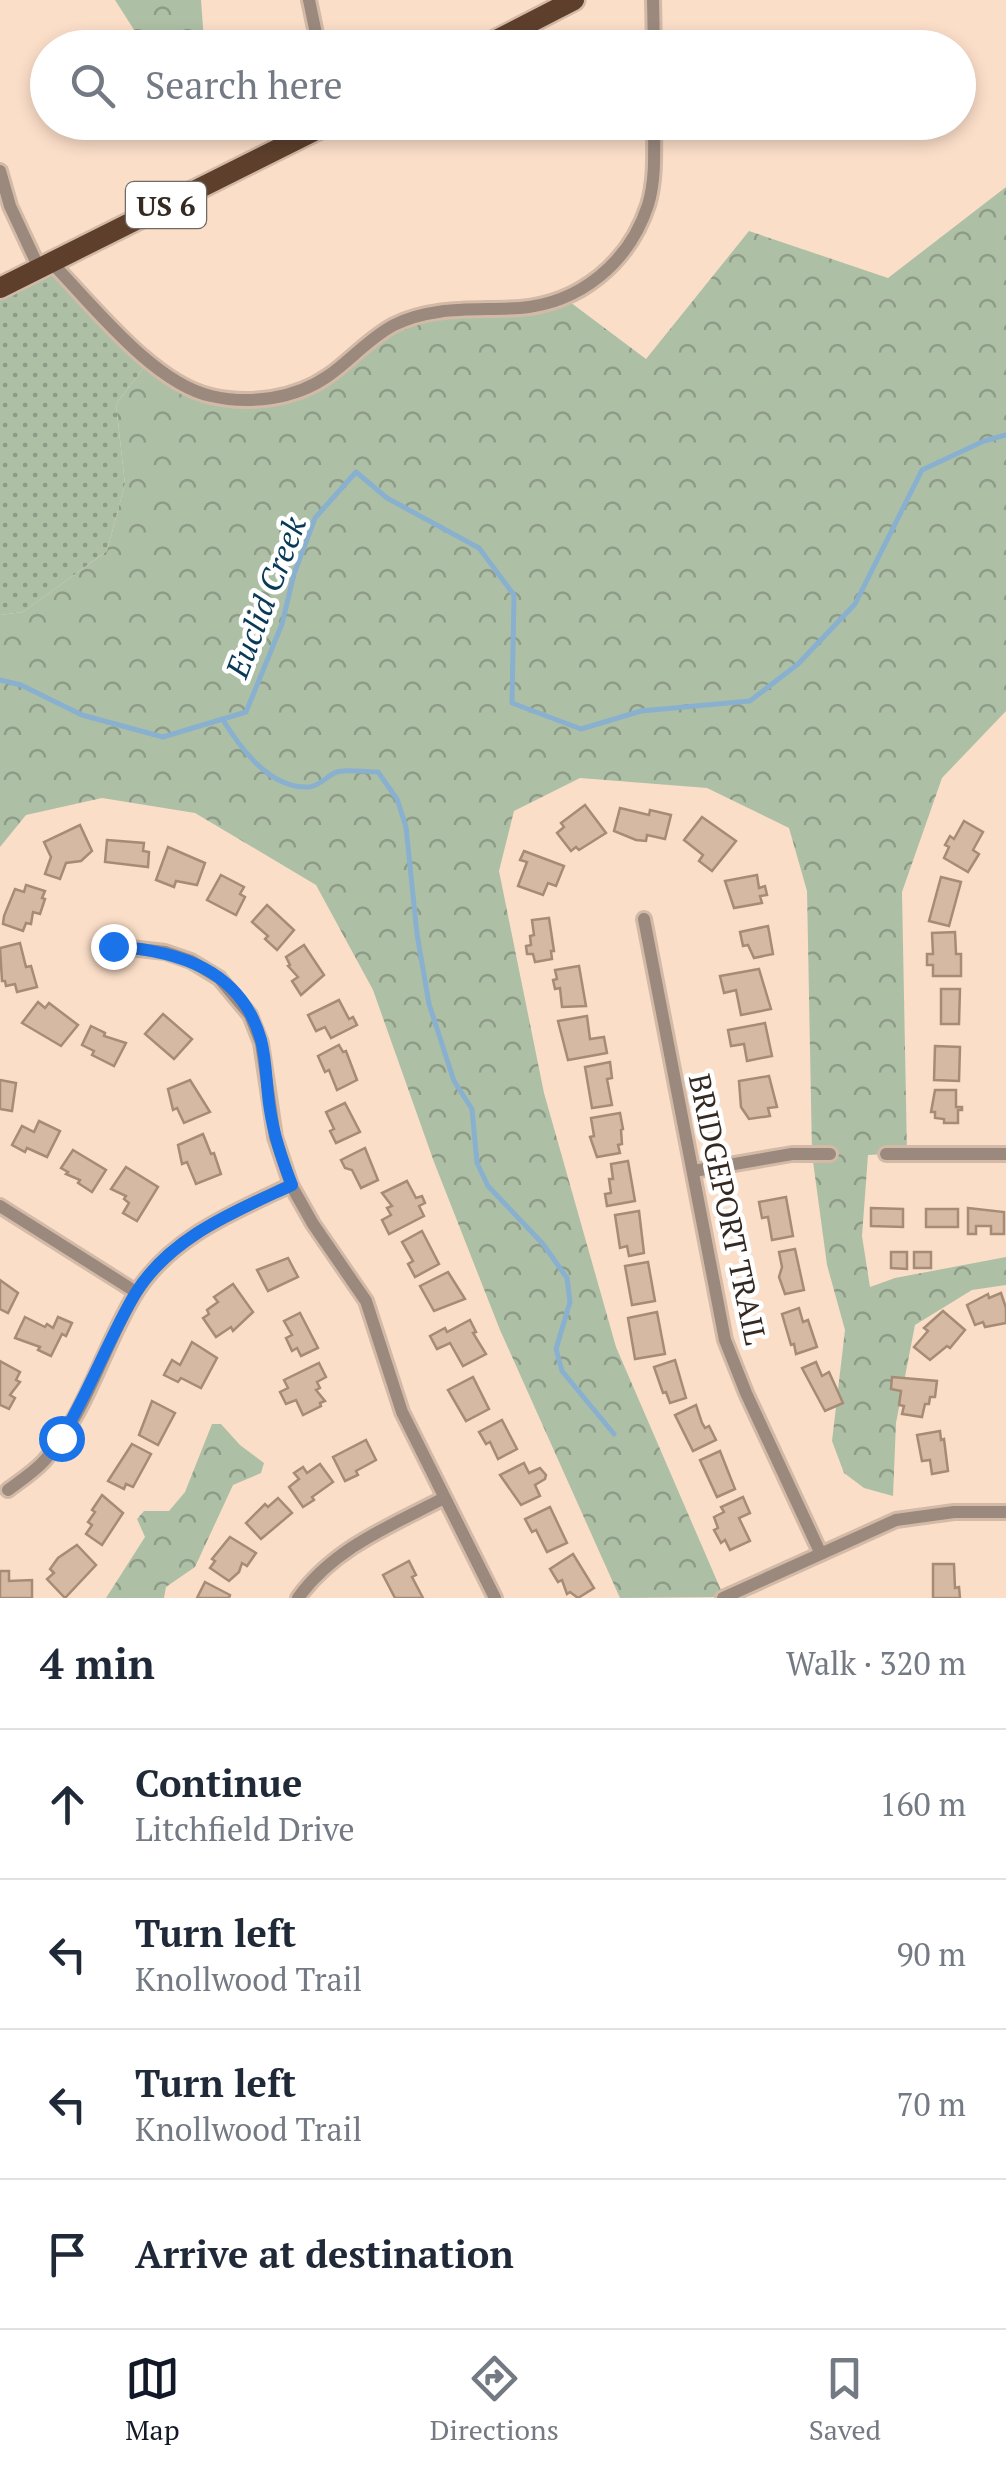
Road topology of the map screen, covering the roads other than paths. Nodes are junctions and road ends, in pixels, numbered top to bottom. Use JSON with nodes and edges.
{"nodes":[{"id":1,"x":309,"y":0,"type":"edge"},
{"id":2,"x":574,"y":0,"type":"edge"},
{"id":3,"x":653,"y":0,"type":"edge"},
{"id":4,"x":315,"y":30,"type":"edge"},
{"id":5,"x":515,"y":30,"type":"edge"},
{"id":6,"x":654,"y":30,"type":"edge"},
{"id":7,"x":296,"y":140,"type":"edge"},
{"id":8,"x":654,"y":140,"type":"edge"},
{"id":9,"x":0,"y":171,"type":"edge"},
{"id":10,"x":45,"y":265,"type":"junction"},
{"id":11,"x":0,"y":288,"type":"edge"},
{"id":12,"x":644,"y":919,"type":"dead end"},
{"id":13,"x":113,"y":946,"type":"dead end"},
{"id":14,"x":830,"y":1154,"type":"dead end"},
{"id":15,"x":886,"y":1154,"type":"dead end"},
{"id":16,"x":1006,"y":1154,"type":"edge"},
{"id":17,"x":694,"y":1172,"type":"junction"},
{"id":18,"x":292,"y":1185,"type":"junction"},
{"id":19,"x":0,"y":1206,"type":"edge"},
{"id":20,"x":136,"y":1292,"type":"junction"},
{"id":21,"x":8,"y":1490,"type":"dead end"},
{"id":22,"x":444,"y":1498,"type":"junction"},
{"id":23,"x":1006,"y":1512,"type":"edge"},
{"id":24,"x":820,"y":1552,"type":"junction"},
{"id":25,"x":298,"y":1598,"type":"edge"},
{"id":26,"x":496,"y":1598,"type":"edge"},
{"id":27,"x":723,"y":1598,"type":"edge"}],
"edges":[{"from":1,"to":4,"type":"street"},
{"from":2,"to":5,"type":"main road"},
{"from":3,"to":6,"type":"street"},
{"from":7,"to":10,"type":"main road","number":"US 6"},
{"from":8,"to":10,"type":"street"},
{"from":9,"to":10,"type":"street"},
{"from":10,"to":11,"type":"main road","number":"US 6"},
{"from":12,"to":17,"type":"street","name":"BRIDGEPORT TRAIL"},
{"from":13,"to":18,"type":"street"},
{"from":14,"to":17,"type":"street"},
{"from":15,"to":16,"type":"street"},
{"from":17,"to":24,"type":"street","name":"BRIDGEPORT TRAIL"},
{"from":18,"to":20,"type":"street"},
{"from":18,"to":22,"type":"street"},
{"from":19,"to":20,"type":"street"},
{"from":20,"to":21,"type":"street"},
{"from":22,"to":25,"type":"street"},
{"from":22,"to":26,"type":"street"},
{"from":23,"to":24,"type":"street"},
{"from":24,"to":27,"type":"street"}]}
